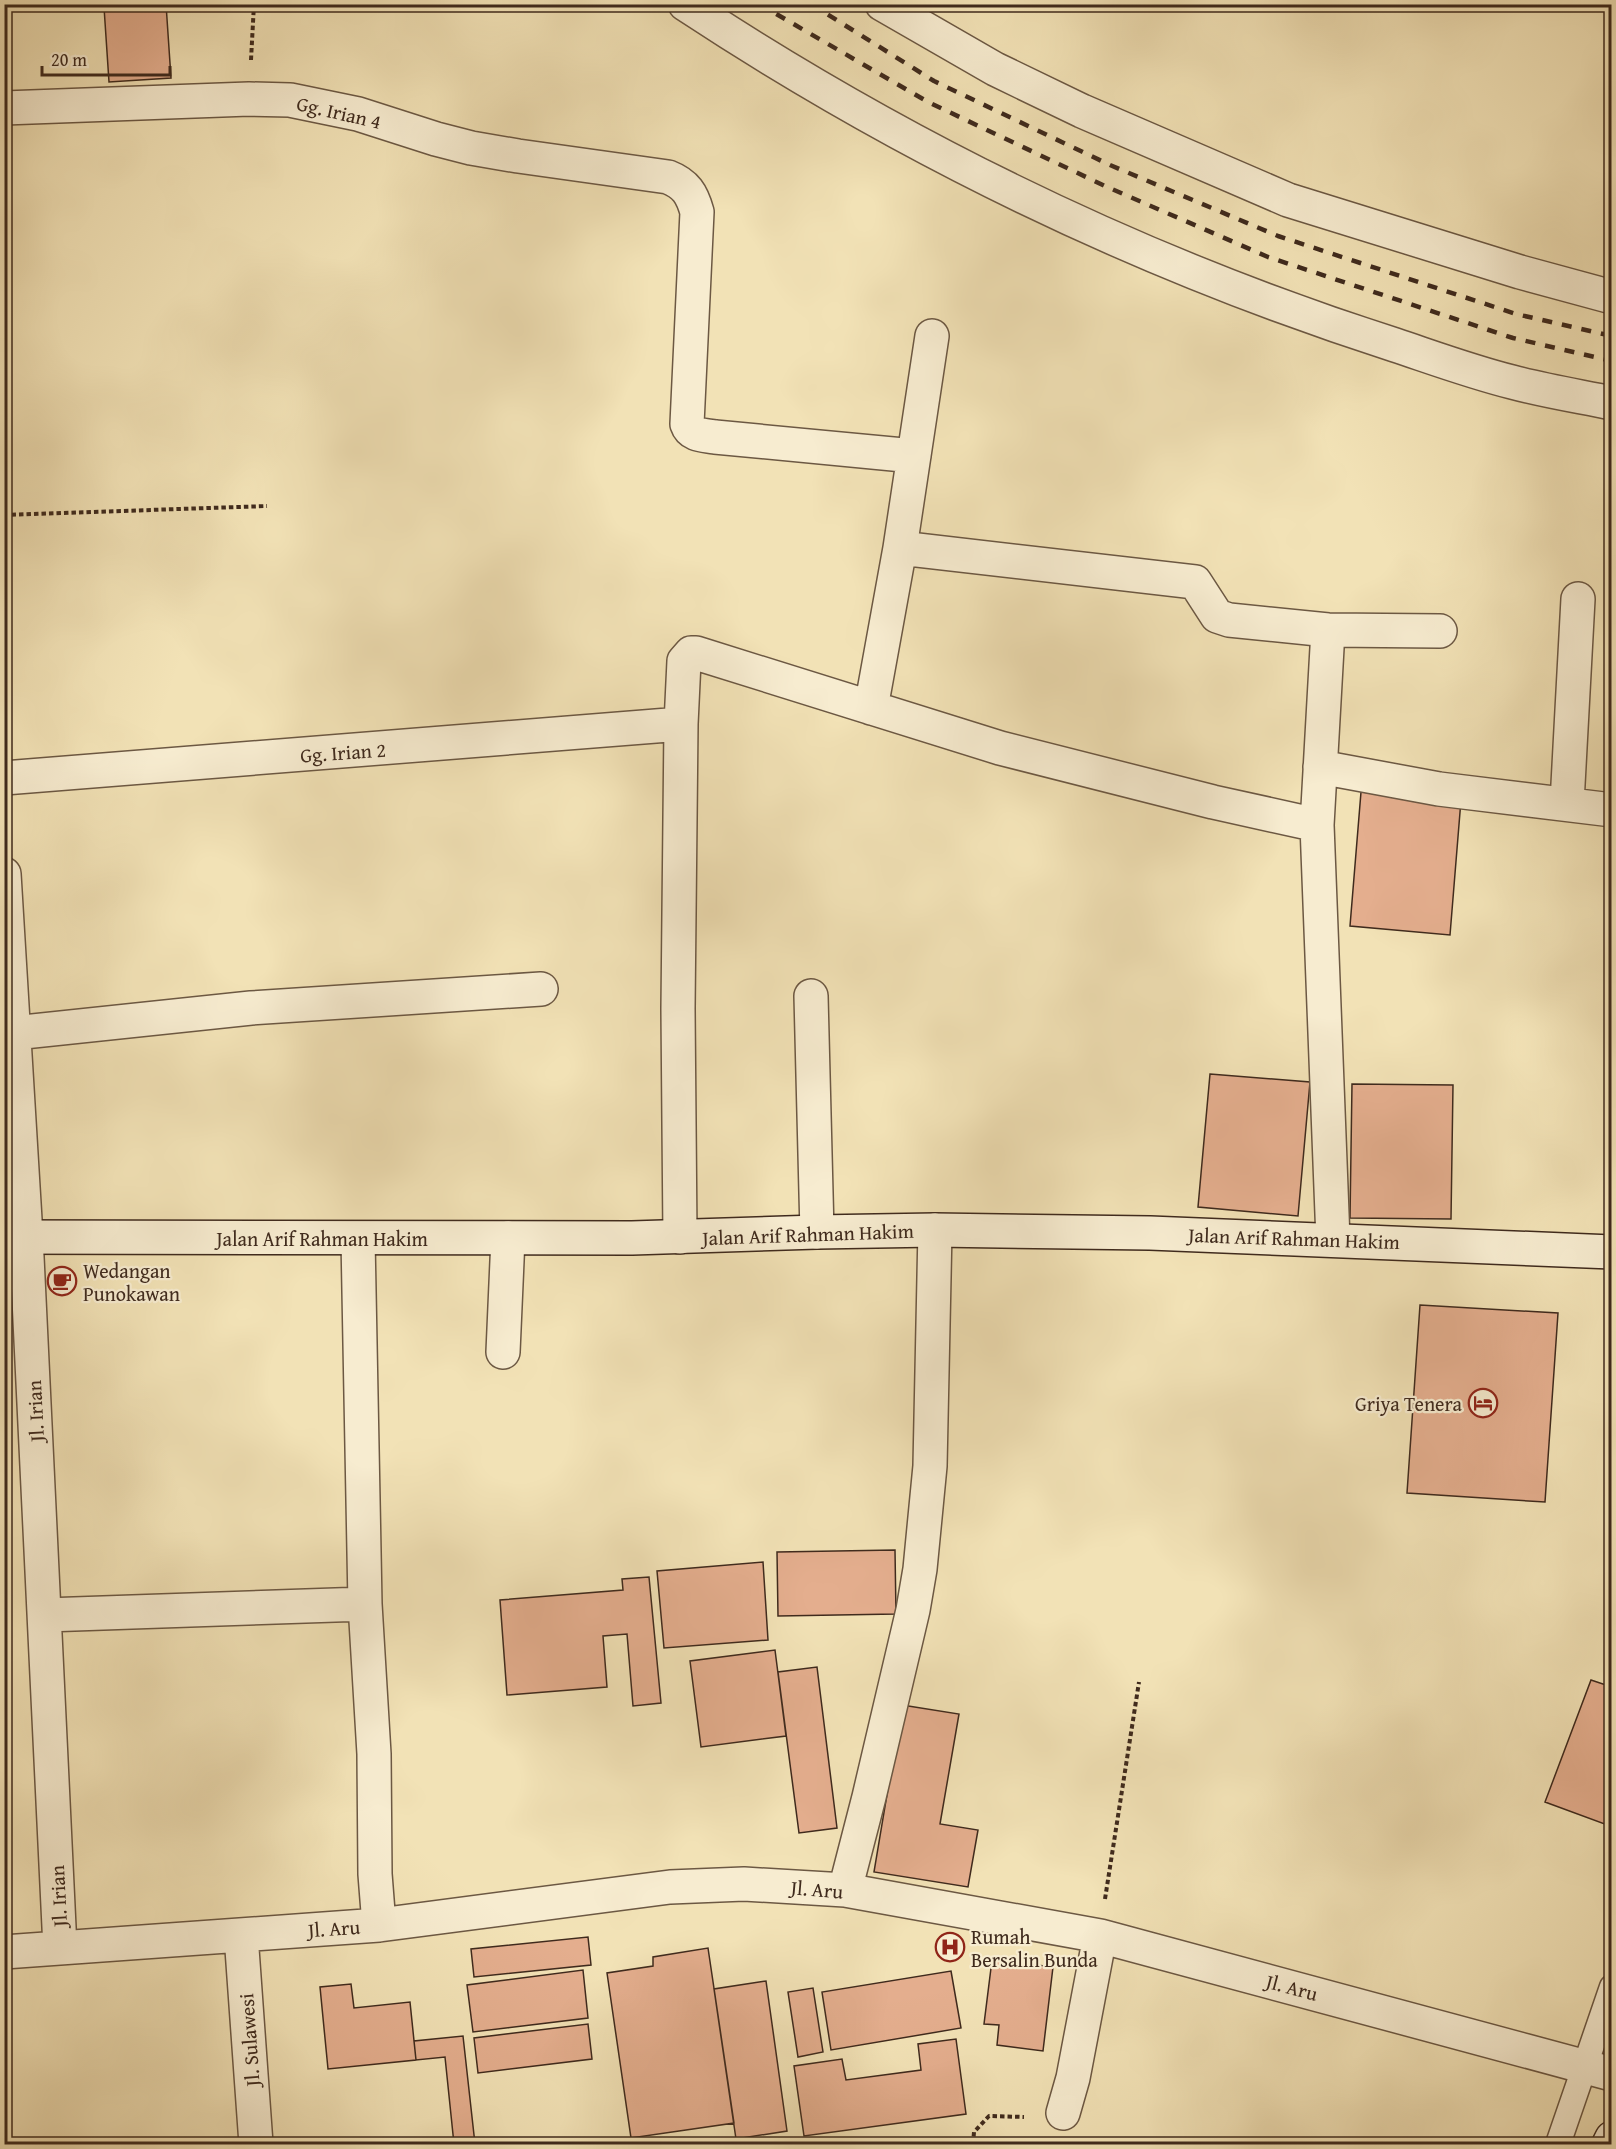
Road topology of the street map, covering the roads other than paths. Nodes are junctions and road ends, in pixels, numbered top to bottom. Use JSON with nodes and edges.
{"nodes":[{"id":1,"x":685,"y":4,"type":"edge"},
{"id":2,"x":882,"y":4,"type":"edge"},
{"id":3,"x":4,"y":108,"type":"edge"},
{"id":4,"x":1611,"y":297,"type":"edge"},
{"id":5,"x":932,"y":336,"type":"dead end"},
{"id":6,"x":1611,"y":404,"type":"edge"},
{"id":7,"x":914,"y":456,"type":"junction"},
{"id":8,"x":900,"y":548,"type":"junction"},
{"id":9,"x":1578,"y":599,"type":"dead end"},
{"id":10,"x":1328,"y":630,"type":"junction"},
{"id":11,"x":1440,"y":631,"type":"dead end"},
{"id":12,"x":871,"y":708,"type":"junction"},
{"id":13,"x":681,"y":724,"type":"junction"},
{"id":14,"x":1320,"y":767,"type":"junction"},
{"id":15,"x":4,"y":778,"type":"edge"},
{"id":16,"x":1567,"y":803,"type":"junction"},
{"id":17,"x":1611,"y":810,"type":"edge"},
{"id":18,"x":1317,"y":825,"type":"junction"},
{"id":19,"x":4,"y":874,"type":"edge"},
{"id":20,"x":7,"y":956,"type":"edge"},
{"id":21,"x":541,"y":989,"type":"dead end"},
{"id":22,"x":812,"y":996,"type":"dead end"},
{"id":23,"x":14,"y":1033,"type":"junction"},
{"id":24,"x":935,"y":1230,"type":"junction"},
{"id":25,"x":817,"y":1232,"type":"junction"},
{"id":26,"x":15,"y":1236,"type":"edge"},
{"id":27,"x":680,"y":1237,"type":"junction"},
{"id":28,"x":508,"y":1238,"type":"junction"},
{"id":29,"x":358,"y":1239,"type":"junction"},
{"id":30,"x":1333,"y":1240,"type":"junction"},
{"id":31,"x":1611,"y":1252,"type":"edge"},
{"id":32,"x":503,"y":1352,"type":"dead end"},
{"id":33,"x":365,"y":1604,"type":"junction"},
{"id":34,"x":45,"y":1615,"type":"junction"},
{"id":35,"x":845,"y":1890,"type":"junction"},
{"id":36,"x":379,"y":1925,"type":"junction"},
{"id":37,"x":241,"y":1935,"type":"junction"},
{"id":38,"x":1100,"y":1936,"type":"junction"},
{"id":39,"x":60,"y":1948,"type":"junction"},
{"id":40,"x":4,"y":1952,"type":"edge"},
{"id":41,"x":1611,"y":1987,"type":"edge"},
{"id":42,"x":1598,"y":2070,"type":"edge"},
{"id":43,"x":1063,"y":2112,"type":"road end"},
{"id":44,"x":1611,"y":2138,"type":"edge"},
{"id":45,"x":256,"y":2145,"type":"edge"},
{"id":46,"x":1558,"y":2145,"type":"edge"},
{"id":47,"x":1609,"y":2145,"type":"edge"}],
"edges":[{"from":1,"to":6,"type":"street"},
{"from":2,"to":4,"type":"street"},
{"from":3,"to":7,"type":"street","name":"Gg. Irian 4"},
{"from":5,"to":7,"type":"street"},
{"from":7,"to":8,"type":"street"},
{"from":8,"to":10,"type":"street"},
{"from":8,"to":12,"type":"street"},
{"from":9,"to":16,"type":"street"},
{"from":10,"to":11,"type":"street"},
{"from":10,"to":14,"type":"street"},
{"from":12,"to":13,"type":"street"},
{"from":12,"to":18,"type":"street"},
{"from":13,"to":15,"type":"street","name":"Gg. Irian 2"},
{"from":13,"to":27,"type":"street"},
{"from":14,"to":16,"type":"street"},
{"from":14,"to":18,"type":"street"},
{"from":16,"to":17,"type":"street"},
{"from":18,"to":30,"type":"street"},
{"from":19,"to":20,"type":"street","name":"Jl. Irian"},
{"from":20,"to":23,"type":"street","name":"Jl. Irian"},
{"from":21,"to":23,"type":"street"},
{"from":22,"to":25,"type":"street"},
{"from":23,"to":26,"type":"street","name":"Jl. Irian"},
{"from":24,"to":25,"type":"street","name":"Jalan Arif Rahman Hakim"},
{"from":24,"to":30,"type":"street","name":"Jalan Arif Rahman Hakim"},
{"from":24,"to":35,"type":"street"},
{"from":25,"to":27,"type":"street","name":"Jalan Arif Rahman Hakim"},
{"from":26,"to":29,"type":"street","name":"Jalan Arif Rahman Hakim"},
{"from":26,"to":34,"type":"street","name":"Jl. Irian"},
{"from":27,"to":28,"type":"street","name":"Jalan Arif Rahman Hakim"},
{"from":28,"to":29,"type":"street","name":"Jalan Arif Rahman Hakim"},
{"from":28,"to":32,"type":"street"},
{"from":29,"to":33,"type":"street"},
{"from":30,"to":31,"type":"street","name":"Jalan Arif Rahman Hakim"},
{"from":33,"to":34,"type":"street"},
{"from":33,"to":36,"type":"street"},
{"from":34,"to":39,"type":"street","name":"Jl. Irian"},
{"from":35,"to":36,"type":"street","name":"Jl. Aru"},
{"from":35,"to":38,"type":"street","name":"Jl. Aru"},
{"from":36,"to":37,"type":"street","name":"Jl. Aru"},
{"from":37,"to":39,"type":"street","name":"Jl. Aru"},
{"from":37,"to":45,"type":"street","name":"Jl. Sulawesi"},
{"from":38,"to":42,"type":"street","name":"Jl. Aru"},
{"from":38,"to":43,"type":"street"},
{"from":39,"to":40,"type":"street","name":"Jl. Aru"},
{"from":41,"to":42,"type":"lane"},
{"from":42,"to":46,"type":"lane"},
{"from":44,"to":47,"type":"street"}]}
